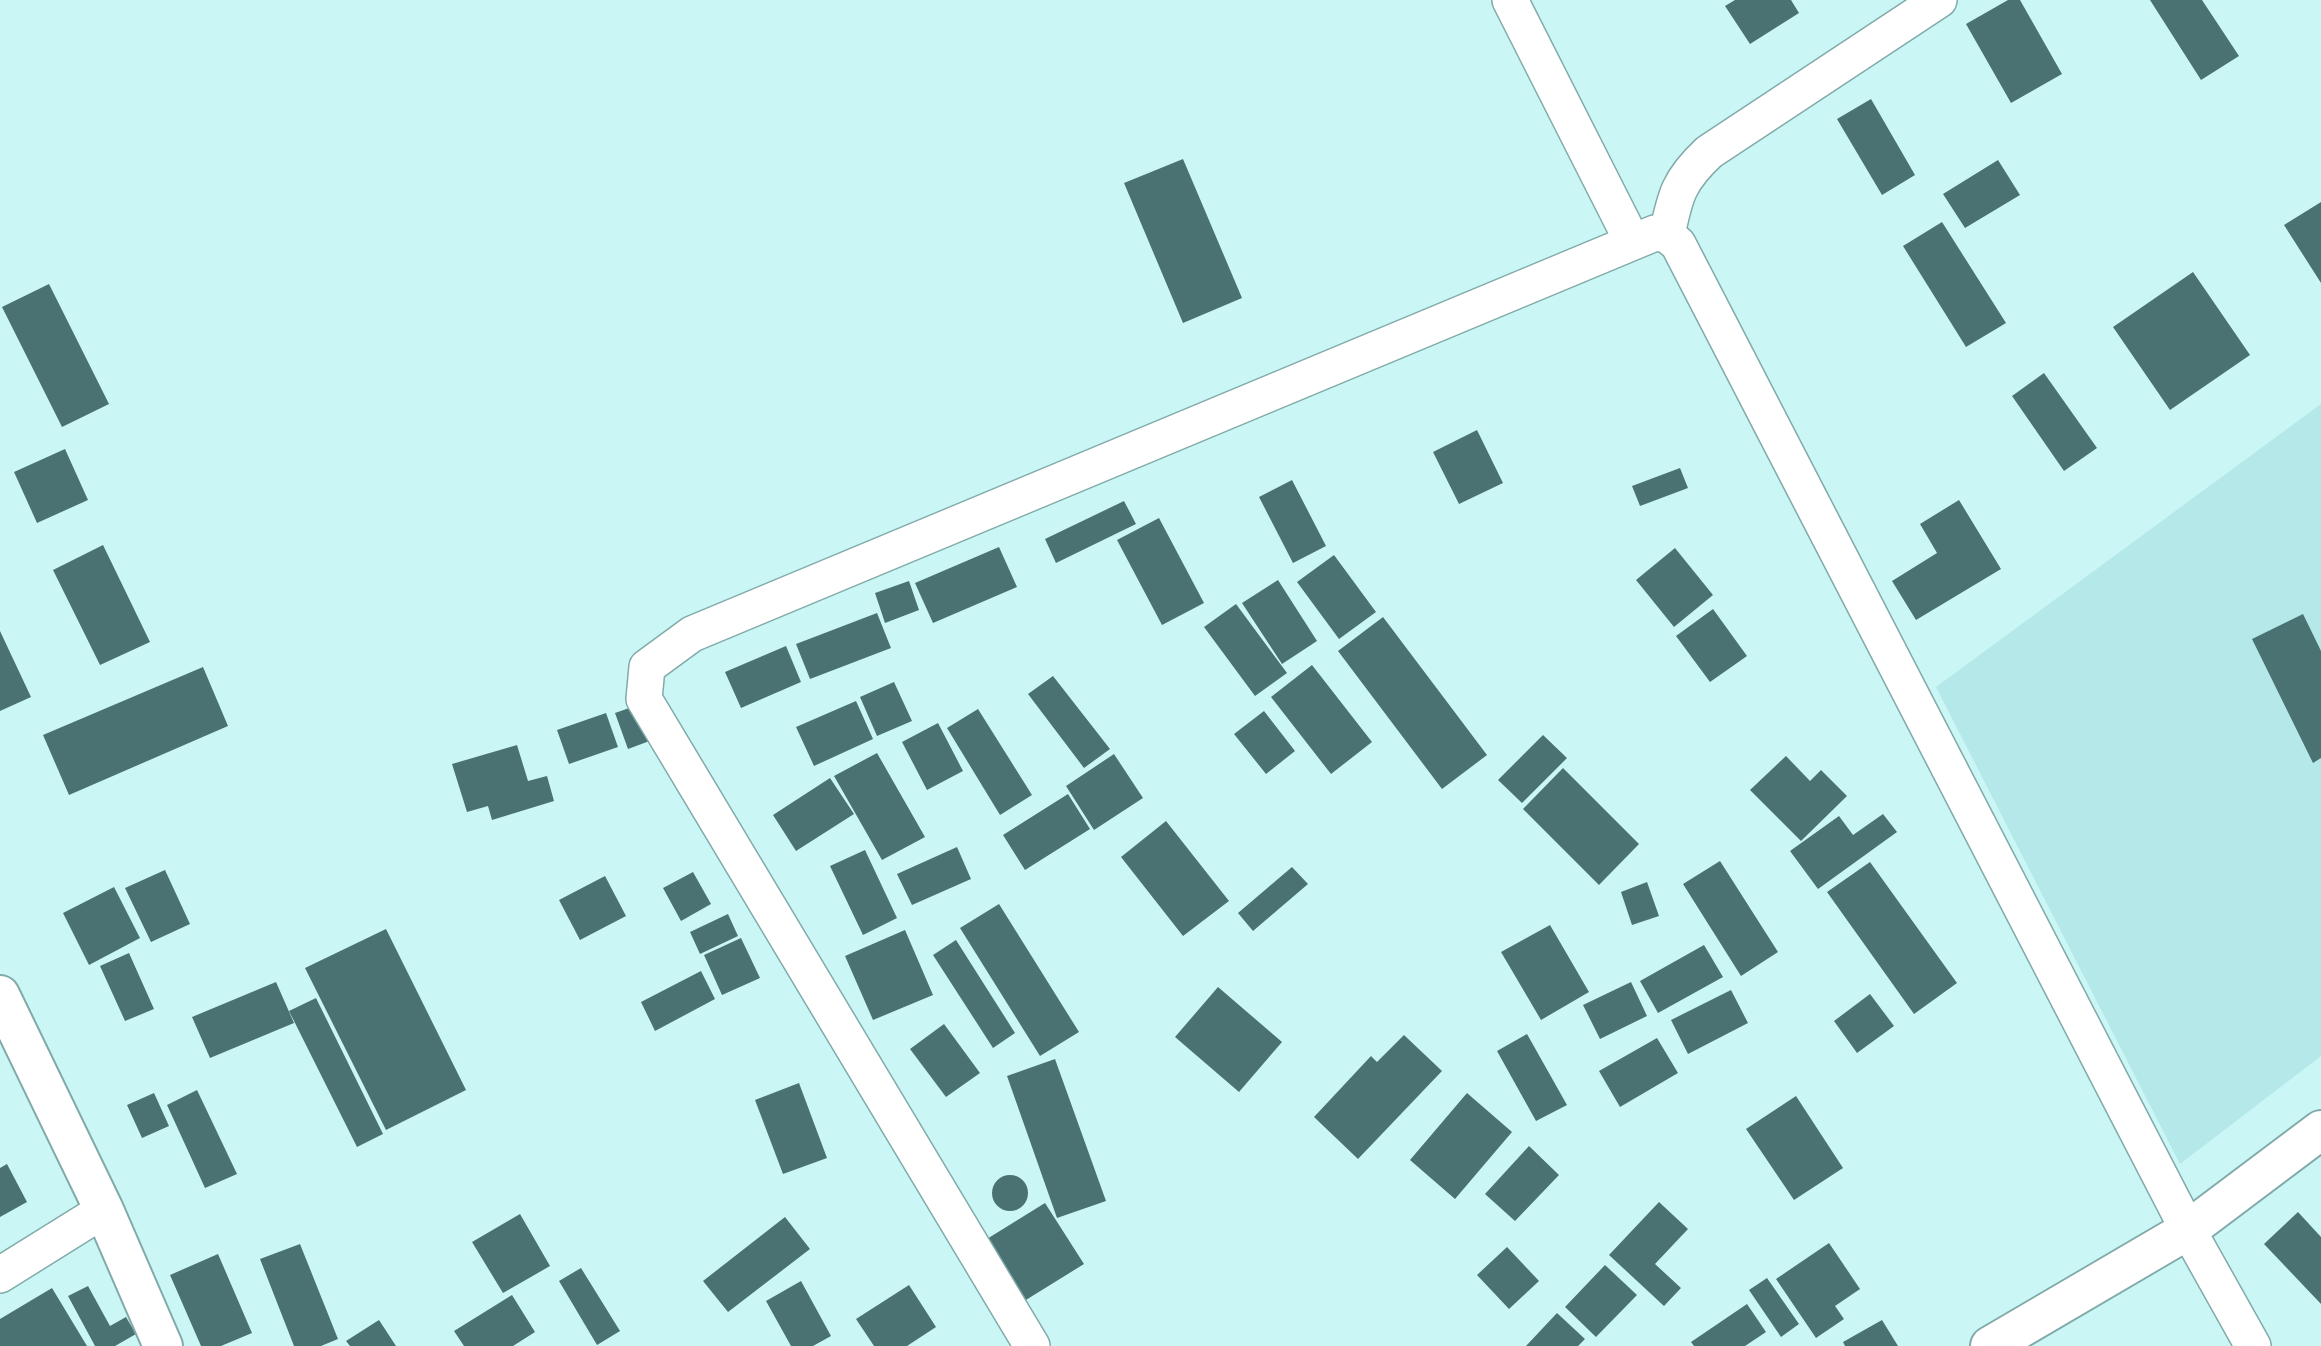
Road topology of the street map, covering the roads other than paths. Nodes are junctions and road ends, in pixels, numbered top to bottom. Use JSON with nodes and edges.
{"nodes":[{"id":1,"x":1510,"y":0,"type":"edge"},
{"id":2,"x":1939,"y":0,"type":"edge"},
{"id":3,"x":1667,"y":235,"type":"junction"},
{"id":4,"x":1632,"y":242,"type":"junction"},
{"id":5,"x":0,"y":995,"type":"edge"},
{"id":6,"x":2321,"y":1130,"type":"edge"},
{"id":7,"x":104,"y":1210,"type":"junction"},
{"id":8,"x":2188,"y":1230,"type":"junction"},
{"id":9,"x":0,"y":1275,"type":"edge"},
{"id":10,"x":163,"y":1346,"type":"edge"},
{"id":11,"x":1032,"y":1346,"type":"edge"},
{"id":12,"x":1990,"y":1346,"type":"edge"},
{"id":13,"x":2253,"y":1346,"type":"edge"}],
"edges":[{"from":1,"to":4,"type":"street"},
{"from":2,"to":3,"type":"street"},
{"from":3,"to":4,"type":"street"},
{"from":3,"to":8,"type":"street"},
{"from":4,"to":11,"type":"street"},
{"from":5,"to":7,"type":"main road"},
{"from":6,"to":8,"type":"main road"},
{"from":7,"to":9,"type":"street"},
{"from":7,"to":10,"type":"main road"},
{"from":8,"to":12,"type":"main road"},
{"from":8,"to":13,"type":"street"}]}
